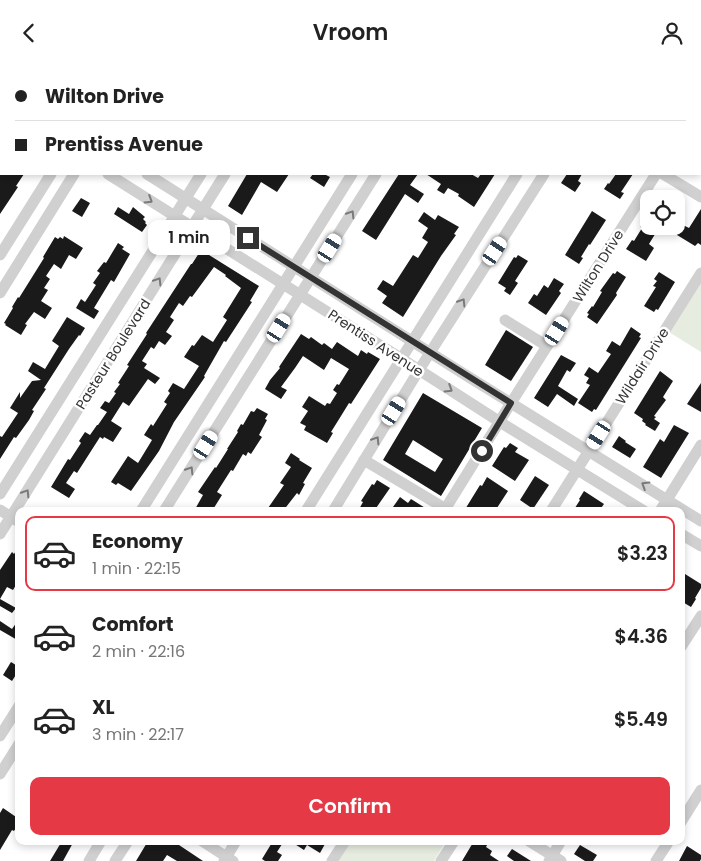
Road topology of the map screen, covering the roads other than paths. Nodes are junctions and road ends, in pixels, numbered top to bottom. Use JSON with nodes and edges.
{"nodes":[{"id":1,"x":50,"y":175,"type":"edge"},
{"id":2,"x":73,"y":175,"type":"edge"},
{"id":3,"x":110,"y":175,"type":"edge"},
{"id":4,"x":149,"y":175,"type":"edge"},
{"id":5,"x":200,"y":175,"type":"edge"},
{"id":6,"x":224,"y":175,"type":"edge"},
{"id":7,"x":351,"y":175,"type":"edge"},
{"id":8,"x":375,"y":175,"type":"edge"},
{"id":9,"x":516,"y":175,"type":"edge"},
{"id":10,"x":543,"y":175,"type":"edge"},
{"id":11,"x":655,"y":175,"type":"edge"},
{"id":12,"x":665,"y":175,"type":"edge"},
{"id":13,"x":701,"y":197,"type":"edge"},
{"id":14,"x":186,"y":198,"type":"junction"},
{"id":15,"x":203,"y":209,"type":"junction"},
{"id":16,"x":174,"y":216,"type":"junction"},
{"id":17,"x":192,"y":227,"type":"junction"},
{"id":18,"x":0,"y":255,"type":"edge"},
{"id":19,"x":294,"y":267,"type":"junction"},
{"id":20,"x":701,"y":273,"type":"edge"},
{"id":21,"x":311,"y":277,"type":"junction"},
{"id":22,"x":283,"y":284,"type":"junction"},
{"id":23,"x":0,"y":293,"type":"edge"},
{"id":24,"x":300,"y":295,"type":"junction"},
{"id":25,"x":505,"y":320,"type":"dead end"},
{"id":26,"x":413,"y":341,"type":"junction"},
{"id":27,"x":547,"y":347,"type":"junction"},
{"id":28,"x":430,"y":353,"type":"junction"},
{"id":29,"x":402,"y":359,"type":"junction"},
{"id":30,"x":419,"y":370,"type":"junction"},
{"id":31,"x":511,"y":403,"type":"junction"},
{"id":32,"x":500,"y":422,"type":"junction"},
{"id":33,"x":701,"y":445,"type":"edge"},
{"id":34,"x":589,"y":451,"type":"junction"},
{"id":35,"x":364,"y":460,"type":"junction"},
{"id":36,"x":577,"y":469,"type":"junction"},
{"id":37,"x":0,"y":494,"type":"edge"},
{"id":38,"x":667,"y":499,"type":"junction"},
{"id":39,"x":22,"y":507,"type":"edge"},
{"id":40,"x":144,"y":507,"type":"edge"},
{"id":41,"x":167,"y":507,"type":"edge"},
{"id":42,"x":309,"y":507,"type":"edge"},
{"id":43,"x":335,"y":507,"type":"edge"},
{"id":44,"x":440,"y":507,"type":"edge"},
{"id":45,"x":447,"y":507,"type":"edge"},
{"id":46,"x":553,"y":507,"type":"edge"},
{"id":47,"x":638,"y":507,"type":"edge"},
{"id":48,"x":662,"y":507,"type":"edge"},
{"id":49,"x":679,"y":507,"type":"edge"},
{"id":50,"x":0,"y":510,"type":"edge"},
{"id":51,"x":685,"y":511,"type":"edge"},
{"id":52,"x":15,"y":519,"type":"edge"},
{"id":53,"x":701,"y":521,"type":"edge"},
{"id":54,"x":0,"y":534,"type":"edge"},
{"id":55,"x":685,"y":536,"type":"edge"},
{"id":56,"x":701,"y":546,"type":"edge"},
{"id":57,"x":701,"y":616,"type":"edge"},
{"id":58,"x":685,"y":641,"type":"edge"},
{"id":59,"x":15,"y":713,"type":"edge"},
{"id":60,"x":0,"y":737,"type":"edge"},
{"id":61,"x":15,"y":749,"type":"edge"},
{"id":62,"x":2,"y":767,"type":"edge"},
{"id":63,"x":701,"y":790,"type":"edge"},
{"id":64,"x":685,"y":816,"type":"edge"},
{"id":65,"x":99,"y":845,"type":"edge"},
{"id":66,"x":125,"y":845,"type":"edge"},
{"id":67,"x":207,"y":845,"type":"edge"},
{"id":68,"x":234,"y":845,"type":"edge"},
{"id":69,"x":342,"y":845,"type":"edge"},
{"id":70,"x":451,"y":845,"type":"edge"},
{"id":71,"x":535,"y":845,"type":"edge"},
{"id":72,"x":559,"y":845,"type":"edge"},
{"id":73,"x":666,"y":845,"type":"edge"},
{"id":74,"x":554,"y":859,"type":"edge"},
{"id":75,"x":228,"y":860,"type":"edge"},
{"id":76,"x":89,"y":861,"type":"edge"},
{"id":77,"x":115,"y":861,"type":"edge"},
{"id":78,"x":332,"y":861,"type":"edge"},
{"id":79,"x":441,"y":861,"type":"edge"},
{"id":80,"x":656,"y":861,"type":"edge"}],
"edges":[{"from":1,"to":18,"type":"street"},
{"from":2,"to":23,"type":"street"},
{"from":3,"to":16,"type":"street","name":"Prentiss Avenue","one_way":true},
{"from":4,"to":14,"type":"street","name":"Prentiss Avenue"},
{"from":5,"to":14,"type":"street","name":"Pasteur Boulevard"},
{"from":6,"to":15,"type":"street","name":"Pasteur Boulevard"},
{"from":7,"to":19,"type":"street"},
{"from":21,"to":8,"type":"street","one_way":true},
{"from":9,"to":26,"type":"street"},
{"from":28,"to":10,"type":"street","one_way":true},
{"from":11,"to":27,"type":"street","name":"Wilton Drive"},
{"from":12,"to":13,"type":"street"},
{"from":14,"to":15,"type":"street","name":"Prentiss Avenue"},
{"from":14,"to":16,"type":"street","name":"Pasteur Boulevard"},
{"from":15,"to":17,"type":"street","name":"Pasteur Boulevard"},
{"from":15,"to":19,"type":"street","name":"Prentiss Avenue"},
{"from":16,"to":17,"type":"street","name":"Prentiss Avenue"},
{"from":16,"to":37,"type":"street","name":"Pasteur Boulevard"},
{"from":17,"to":22,"type":"street","name":"Prentiss Avenue"},
{"from":39,"to":17,"type":"street","name":"Pasteur Boulevard","one_way":true},
{"from":19,"to":21,"type":"street","name":"Prentiss Avenue"},
{"from":19,"to":22,"type":"street"},
{"from":20,"to":34,"type":"street","name":"Wildair Drive"},
{"from":21,"to":24,"type":"street"},
{"from":21,"to":26,"type":"street","name":"Prentiss Avenue"},
{"from":22,"to":24,"type":"street","name":"Prentiss Avenue"},
{"from":22,"to":40,"type":"street"},
{"from":24,"to":29,"type":"street","name":"Prentiss Avenue"},
{"from":41,"to":24,"type":"street","one_way":true},
{"from":25,"to":27,"type":"street"},
{"from":26,"to":28,"type":"street","name":"Prentiss Avenue"},
{"from":26,"to":29,"type":"street"},
{"from":27,"to":31,"type":"street","name":"Wilton Drive"},
{"from":28,"to":30,"type":"street"},
{"from":28,"to":31,"type":"street","name":"Prentiss Avenue"},
{"from":29,"to":30,"type":"street","name":"Prentiss Avenue"},
{"from":29,"to":42,"type":"street"},
{"from":30,"to":32,"type":"street","name":"Prentiss Avenue","one_way":true},
{"from":35,"to":30,"type":"street","one_way":true},
{"from":31,"to":32,"type":"street","name":"Wilton Drive"},
{"from":31,"to":34,"type":"street","name":"Prentiss Avenue"},
{"from":32,"to":36,"type":"street","name":"Prentiss Avenue"},
{"from":32,"to":45,"type":"street","name":"Wilton Drive"},
{"from":33,"to":38,"type":"street"},
{"from":34,"to":36,"type":"street","name":"Wildair Drive"},
{"from":38,"to":34,"type":"street","name":"Prentiss Avenue","one_way":true},
{"from":35,"to":43,"type":"street"},
{"from":35,"to":44,"type":"street"},
{"from":36,"to":46,"type":"street","name":"Wildair Drive"},
{"from":36,"to":47,"type":"street","name":"Prentiss Avenue"},
{"from":38,"to":48,"type":"street"},
{"from":38,"to":49,"type":"street","name":"Prentiss Avenue"},
{"from":50,"to":52,"type":"street"},
{"from":51,"to":53,"type":"street","name":"Prentiss Avenue"},
{"from":52,"to":54,"type":"street","name":"Pasteur Boulevard"},
{"from":55,"to":56,"type":"street"},
{"from":57,"to":58,"type":"street"},
{"from":59,"to":60,"type":"street"},
{"from":61,"to":62,"type":"street"},
{"from":63,"to":64,"type":"street"},
{"from":65,"to":76,"type":"street"},
{"from":66,"to":77,"type":"street"},
{"from":67,"to":75,"type":"street"},
{"from":68,"to":75,"type":"street"},
{"from":69,"to":78,"type":"street"},
{"from":70,"to":79,"type":"street"},
{"from":71,"to":74,"type":"street"},
{"from":72,"to":74,"type":"street"},
{"from":73,"to":80,"type":"street"}]}
